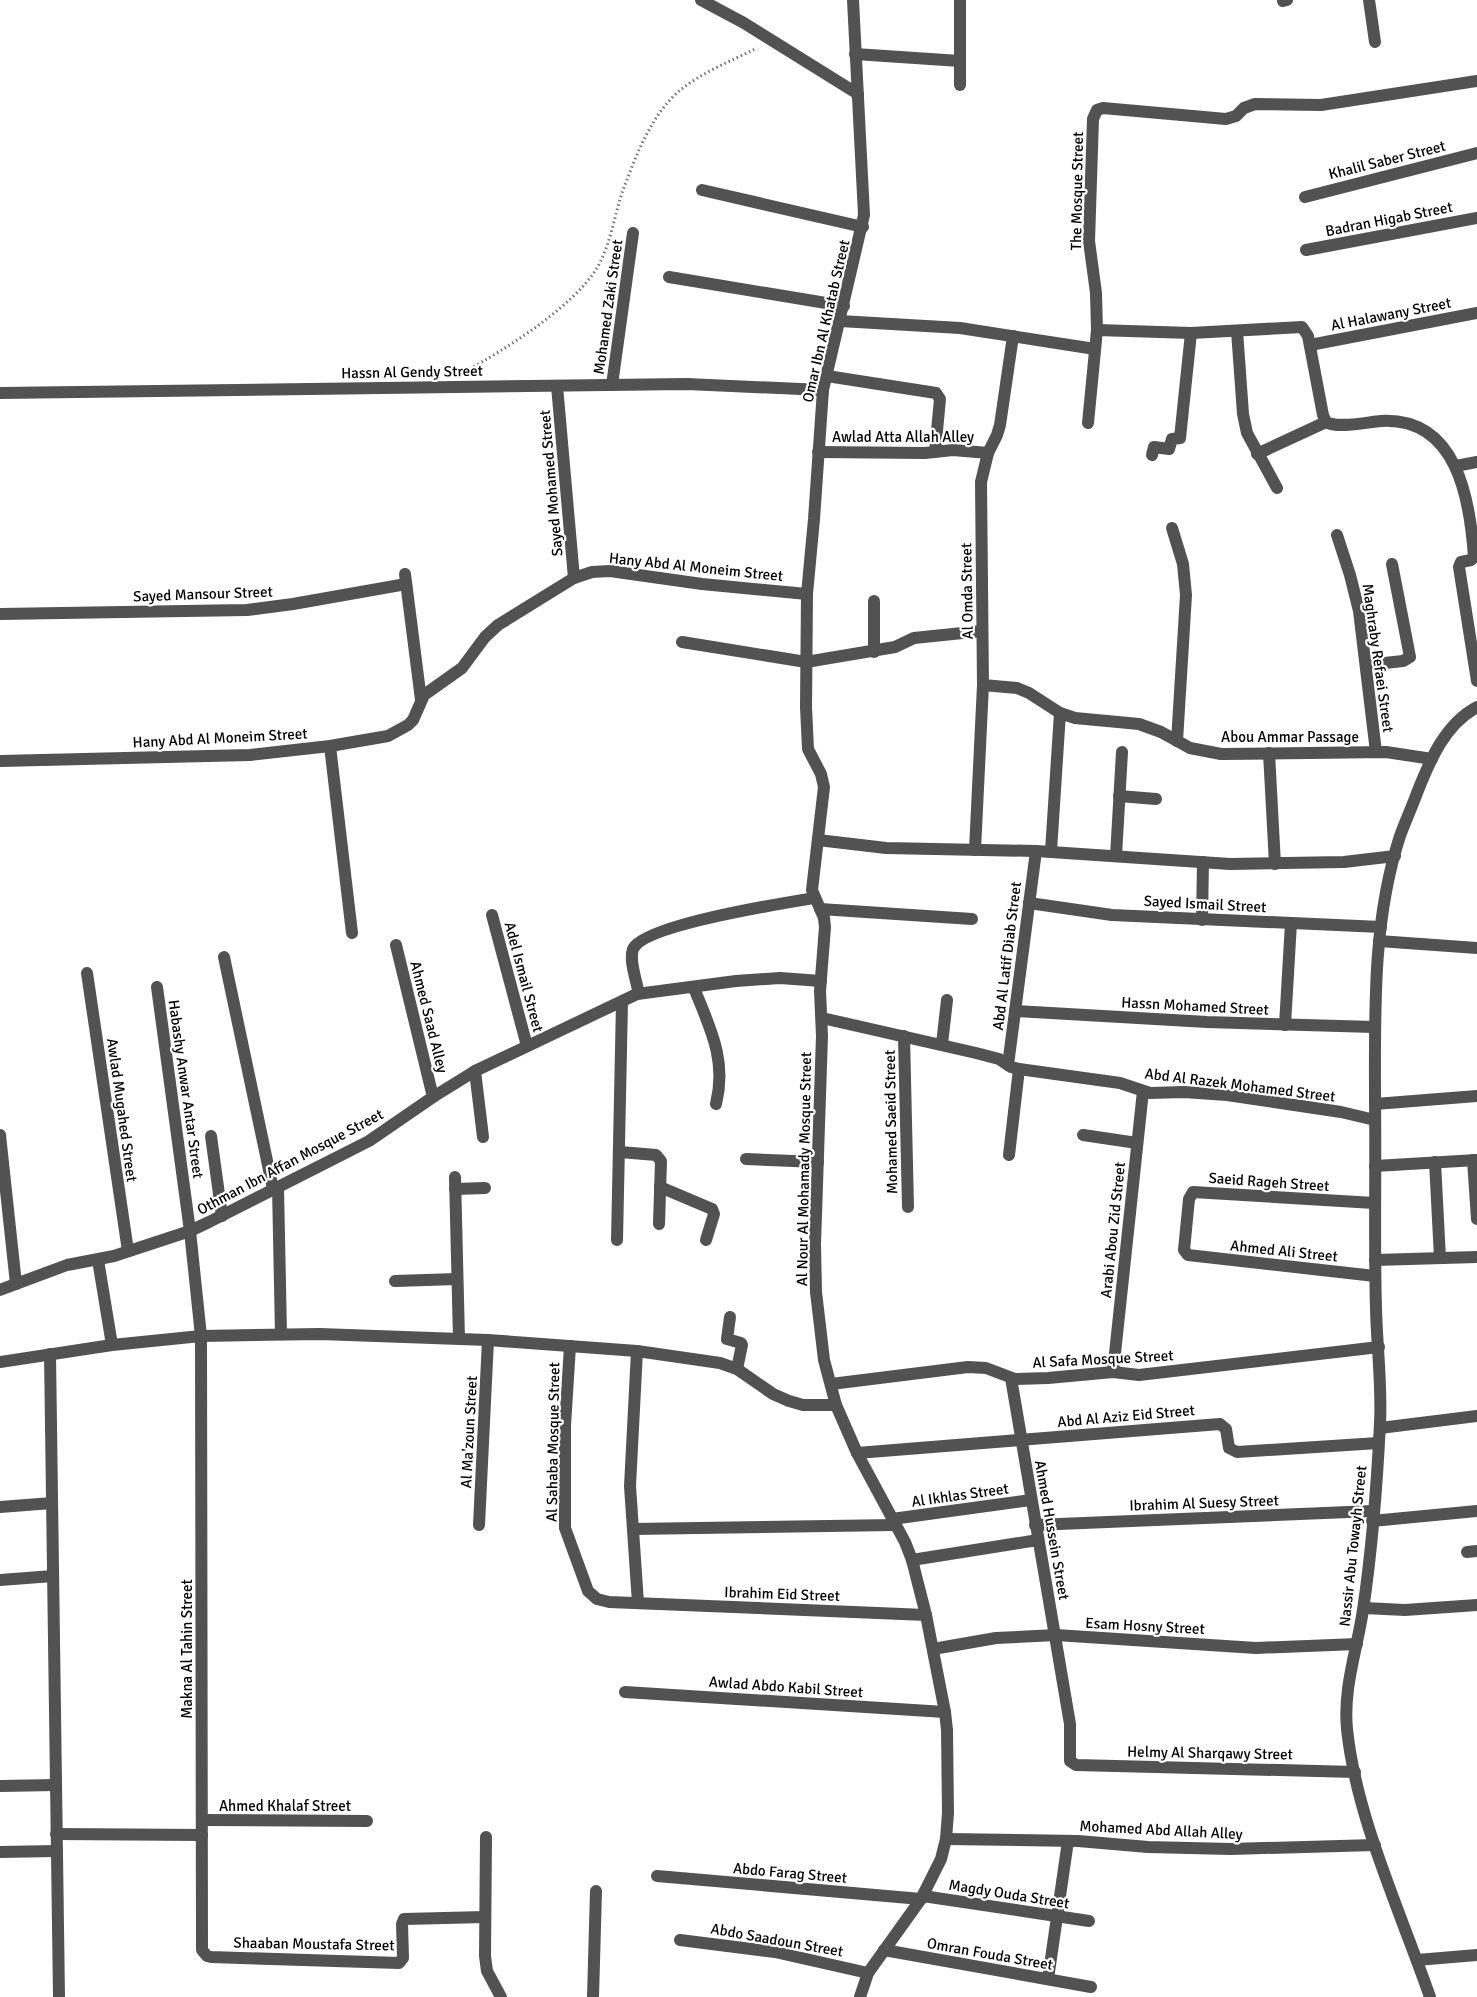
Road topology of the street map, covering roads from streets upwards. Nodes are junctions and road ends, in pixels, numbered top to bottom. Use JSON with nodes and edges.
{"nodes":[{"id":1,"x":701,"y":0,"type":"edge"},
{"id":2,"x":853,"y":0,"type":"edge"},
{"id":3,"x":960,"y":0,"type":"edge"},
{"id":4,"x":1369,"y":0,"type":"edge"},
{"id":5,"x":1375,"y":42,"type":"dead end"},
{"id":6,"x":855,"y":54,"type":"junction"},
{"id":7,"x":960,"y":61,"type":"junction"},
{"id":8,"x":1477,"y":81,"type":"edge"},
{"id":9,"x":960,"y":85,"type":"dead end"},
{"id":10,"x":858,"y":94,"type":"junction"},
{"id":11,"x":1477,"y":153,"type":"edge"},
{"id":12,"x":702,"y":190,"type":"dead end"},
{"id":13,"x":1305,"y":197,"type":"dead end"},
{"id":14,"x":1477,"y":218,"type":"edge"},
{"id":15,"x":863,"y":227,"type":"junction"},
{"id":16,"x":633,"y":233,"type":"dead end"},
{"id":17,"x":1306,"y":250,"type":"dead end"},
{"id":18,"x":669,"y":277,"type":"dead end"},
{"id":19,"x":844,"y":306,"type":"junction"},
{"id":20,"x":1477,"y":313,"type":"edge"},
{"id":21,"x":840,"y":321,"type":"junction"},
{"id":22,"x":1097,"y":330,"type":"junction"},
{"id":23,"x":1237,"y":330,"type":"junction"},
{"id":24,"x":1191,"y":333,"type":"junction"},
{"id":25,"x":1013,"y":336,"type":"junction"},
{"id":26,"x":1310,"y":345,"type":"junction"},
{"id":27,"x":1095,"y":349,"type":"junction"},
{"id":28,"x":827,"y":376,"type":"junction"},
{"id":29,"x":612,"y":385,"type":"junction"},
{"id":30,"x":557,"y":386,"type":"junction"},
{"id":31,"x":823,"y":390,"type":"junction"},
{"id":32,"x":0,"y":393,"type":"edge"},
{"id":33,"x":1326,"y":422,"type":"junction"},
{"id":34,"x":1088,"y":423,"type":"dead end"},
{"id":35,"x":818,"y":452,"type":"junction"},
{"id":36,"x":935,"y":452,"type":"junction"},
{"id":37,"x":988,"y":453,"type":"junction"},
{"id":38,"x":1257,"y":454,"type":"junction"},
{"id":39,"x":1152,"y":455,"type":"dead end"},
{"id":40,"x":1477,"y":462,"type":"edge"},
{"id":41,"x":1456,"y":466,"type":"junction"},
{"id":42,"x":1277,"y":488,"type":"dead end"},
{"id":43,"x":1172,"y":528,"type":"dead end"},
{"id":44,"x":1474,"y":528,"type":"edge"},
{"id":45,"x":1336,"y":535,"type":"dead end"},
{"id":46,"x":1392,"y":564,"type":"dead end"},
{"id":47,"x":574,"y":578,"type":"junction"},
{"id":48,"x":807,"y":594,"type":"junction"},
{"id":49,"x":874,"y":601,"type":"dead end"},
{"id":50,"x":0,"y":614,"type":"edge"},
{"id":51,"x":982,"y":631,"type":"junction"},
{"id":52,"x":682,"y":642,"type":"dead end"},
{"id":53,"x":874,"y":652,"type":"junction"},
{"id":54,"x":806,"y":662,"type":"junction"},
{"id":55,"x":1366,"y":665,"type":"junction"},
{"id":56,"x":1477,"y":681,"type":"edge"},
{"id":57,"x":983,"y":685,"type":"junction"},
{"id":58,"x":421,"y":700,"type":"junction"},
{"id":59,"x":1477,"y":706,"type":"edge"},
{"id":60,"x":1060,"y":713,"type":"junction"},
{"id":61,"x":1177,"y":741,"type":"junction"},
{"id":62,"x":330,"y":746,"type":"junction"},
{"id":63,"x":1122,"y":752,"type":"dead end"},
{"id":64,"x":1376,"y":752,"type":"junction"},
{"id":65,"x":1269,"y":753,"type":"junction"},
{"id":66,"x":1432,"y":759,"type":"junction"},
{"id":67,"x":0,"y":761,"type":"edge"},
{"id":68,"x":1119,"y":796,"type":"junction"},
{"id":69,"x":1156,"y":799,"type":"dead end"},
{"id":70,"x":818,"y":840,"type":"junction"},
{"id":71,"x":975,"y":850,"type":"junction"},
{"id":72,"x":1036,"y":850,"type":"junction"},
{"id":73,"x":1051,"y":851,"type":"junction"},
{"id":74,"x":1116,"y":856,"type":"junction"},
{"id":75,"x":1395,"y":856,"type":"junction"},
{"id":76,"x":1203,"y":862,"type":"junction"},
{"id":77,"x":1275,"y":864,"type":"junction"},
{"id":78,"x":1029,"y":903,"type":"junction"},
{"id":79,"x":817,"y":904,"type":"junction"},
{"id":80,"x":492,"y":915,"type":"dead end"},
{"id":81,"x":972,"y":919,"type":"dead end"},
{"id":82,"x":1203,"y":920,"type":"junction"},
{"id":83,"x":1291,"y":923,"type":"junction"},
{"id":84,"x":1381,"y":927,"type":"junction"},
{"id":85,"x":352,"y":933,"type":"dead end"},
{"id":86,"x":1379,"y":941,"type":"junction"},
{"id":87,"x":396,"y":945,"type":"dead end"},
{"id":88,"x":1477,"y":948,"type":"edge"},
{"id":89,"x":224,"y":957,"type":"dead end"},
{"id":90,"x":87,"y":973,"type":"dead end"},
{"id":91,"x":821,"y":981,"type":"junction"},
{"id":92,"x":157,"y":987,"type":"dead end"},
{"id":93,"x":694,"y":988,"type":"junction"},
{"id":94,"x":637,"y":994,"type":"junction"},
{"id":95,"x":947,"y":1000,"type":"dead end"},
{"id":96,"x":622,"y":1002,"type":"junction"},
{"id":97,"x":1015,"y":1011,"type":"junction"},
{"id":98,"x":822,"y":1018,"type":"junction"},
{"id":99,"x":1285,"y":1024,"type":"junction"},
{"id":100,"x":1374,"y":1027,"type":"junction"},
{"id":101,"x":904,"y":1035,"type":"junction"},
{"id":102,"x":942,"y":1044,"type":"junction"},
{"id":103,"x":527,"y":1046,"type":"junction"},
{"id":104,"x":1013,"y":1067,"type":"junction"},
{"id":105,"x":475,"y":1071,"type":"junction"},
{"id":106,"x":1143,"y":1091,"type":"junction"},
{"id":107,"x":433,"y":1096,"type":"junction"},
{"id":108,"x":1477,"y":1096,"type":"edge"},
{"id":109,"x":716,"y":1104,"type":"dead end"},
{"id":110,"x":1375,"y":1104,"type":"junction"},
{"id":111,"x":1375,"y":1120,"type":"junction"},
{"id":112,"x":1083,"y":1135,"type":"dead end"},
{"id":113,"x":0,"y":1136,"type":"edge"},
{"id":114,"x":211,"y":1136,"type":"dead end"},
{"id":115,"x":483,"y":1137,"type":"dead end"},
{"id":116,"x":1137,"y":1143,"type":"junction"},
{"id":117,"x":620,"y":1152,"type":"junction"},
{"id":118,"x":1009,"y":1155,"type":"dead end"},
{"id":119,"x":746,"y":1159,"type":"dead end"},
{"id":120,"x":1475,"y":1160,"type":"edge"},
{"id":121,"x":818,"y":1162,"type":"junction"},
{"id":122,"x":1435,"y":1162,"type":"junction"},
{"id":123,"x":1375,"y":1166,"type":"junction"},
{"id":124,"x":660,"y":1187,"type":"junction"},
{"id":125,"x":275,"y":1188,"type":"junction"},
{"id":126,"x":485,"y":1188,"type":"dead end"},
{"id":127,"x":1374,"y":1203,"type":"junction"},
{"id":128,"x":908,"y":1207,"type":"dead end"},
{"id":129,"x":222,"y":1216,"type":"junction"},
{"id":130,"x":1477,"y":1220,"type":"edge"},
{"id":131,"x":659,"y":1224,"type":"dead end"},
{"id":132,"x":190,"y":1231,"type":"junction"},
{"id":133,"x":617,"y":1240,"type":"dead end"},
{"id":134,"x":706,"y":1240,"type":"dead end"},
{"id":135,"x":128,"y":1251,"type":"junction"},
{"id":136,"x":1188,"y":1255,"type":"joint"},
{"id":137,"x":1477,"y":1257,"type":"edge"},
{"id":138,"x":1440,"y":1258,"type":"junction"},
{"id":139,"x":98,"y":1260,"type":"junction"},
{"id":140,"x":1375,"y":1260,"type":"junction"},
{"id":141,"x":1376,"y":1276,"type":"junction"},
{"id":142,"x":457,"y":1279,"type":"junction"},
{"id":143,"x":395,"y":1281,"type":"dead end"},
{"id":144,"x":16,"y":1284,"type":"junction"},
{"id":145,"x":0,"y":1290,"type":"edge"},
{"id":146,"x":730,"y":1317,"type":"dead end"},
{"id":147,"x":281,"y":1334,"type":"junction"},
{"id":148,"x":201,"y":1336,"type":"junction"},
{"id":149,"x":459,"y":1339,"type":"junction"},
{"id":150,"x":488,"y":1340,"type":"junction"},
{"id":151,"x":112,"y":1345,"type":"junction"},
{"id":152,"x":570,"y":1346,"type":"junction"},
{"id":153,"x":1379,"y":1347,"type":"junction"},
{"id":154,"x":637,"y":1351,"type":"junction"},
{"id":155,"x":50,"y":1354,"type":"junction"},
{"id":156,"x":0,"y":1362,"type":"edge"},
{"id":157,"x":737,"y":1369,"type":"junction"},
{"id":158,"x":1113,"y":1372,"type":"junction"},
{"id":159,"x":1011,"y":1378,"type":"junction"},
{"id":160,"x":831,"y":1384,"type":"junction"},
{"id":161,"x":836,"y":1405,"type":"junction"},
{"id":162,"x":1477,"y":1416,"type":"edge"},
{"id":163,"x":1380,"y":1428,"type":"junction"},
{"id":164,"x":1021,"y":1440,"type":"junction"},
{"id":165,"x":1378,"y":1443,"type":"junction"},
{"id":166,"x":857,"y":1453,"type":"junction"},
{"id":167,"x":1031,"y":1500,"type":"junction"},
{"id":168,"x":52,"y":1503,"type":"junction"},
{"id":169,"x":0,"y":1507,"type":"edge"},
{"id":170,"x":1477,"y":1511,"type":"edge"},
{"id":171,"x":1373,"y":1516,"type":"junction"},
{"id":172,"x":893,"y":1522,"type":"junction"},
{"id":173,"x":479,"y":1525,"type":"dead end"},
{"id":174,"x":1035,"y":1525,"type":"junction"},
{"id":175,"x":633,"y":1529,"type":"junction"},
{"id":176,"x":1038,"y":1540,"type":"junction"},
{"id":177,"x":912,"y":1560,"type":"junction"},
{"id":178,"x":53,"y":1576,"type":"junction"},
{"id":179,"x":0,"y":1580,"type":"edge"},
{"id":180,"x":638,"y":1603,"type":"junction"},
{"id":181,"x":1477,"y":1605,"type":"edge"},
{"id":182,"x":1364,"y":1608,"type":"junction"},
{"id":183,"x":926,"y":1615,"type":"junction"},
{"id":184,"x":1056,"y":1635,"type":"junction"},
{"id":185,"x":1357,"y":1644,"type":"junction"},
{"id":186,"x":933,"y":1648,"type":"junction"},
{"id":187,"x":625,"y":1692,"type":"dead end"},
{"id":188,"x":945,"y":1712,"type":"junction"},
{"id":189,"x":1069,"y":1758,"type":"joint"},
{"id":190,"x":1355,"y":1772,"type":"junction"},
{"id":191,"x":55,"y":1785,"type":"junction"},
{"id":192,"x":0,"y":1786,"type":"edge"},
{"id":193,"x":202,"y":1820,"type":"junction"},
{"id":194,"x":367,"y":1821,"type":"dead end"},
{"id":195,"x":56,"y":1834,"type":"junction"},
{"id":196,"x":202,"y":1835,"type":"junction"},
{"id":197,"x":486,"y":1837,"type":"dead end"},
{"id":198,"x":946,"y":1839,"type":"junction"},
{"id":199,"x":1068,"y":1841,"type":"junction"},
{"id":200,"x":1375,"y":1845,"type":"junction"},
{"id":201,"x":56,"y":1851,"type":"junction"},
{"id":202,"x":0,"y":1852,"type":"edge"},
{"id":203,"x":657,"y":1876,"type":"dead end"},
{"id":204,"x":596,"y":1891,"type":"dead end"},
{"id":205,"x":922,"y":1898,"type":"junction"},
{"id":206,"x":1057,"y":1916,"type":"junction"},
{"id":207,"x":485,"y":1917,"type":"junction"},
{"id":208,"x":1089,"y":1921,"type":"dead end"},
{"id":209,"x":681,"y":1940,"type":"dead end"},
{"id":210,"x":884,"y":1950,"type":"junction"},
{"id":211,"x":1477,"y":1954,"type":"edge"},
{"id":212,"x":211,"y":1957,"type":"joint"},
{"id":213,"x":1417,"y":1960,"type":"junction"},
{"id":214,"x":868,"y":1973,"type":"junction"},
{"id":215,"x":1048,"y":1980,"type":"junction"},
{"id":216,"x":1091,"y":1987,"type":"dead end"},
{"id":217,"x":59,"y":1997,"type":"edge"},
{"id":218,"x":501,"y":1997,"type":"edge"},
{"id":219,"x":593,"y":1997,"type":"edge"},
{"id":220,"x":860,"y":1997,"type":"edge"},
{"id":221,"x":1430,"y":1997,"type":"edge"}],
"edges":[{"from":1,"to":10,"type":"street"},
{"from":2,"to":6,"type":"street","name":"Omar Ibn Al Khatab Street"},
{"from":3,"to":7,"type":"street"},
{"from":4,"to":5,"type":"street"},
{"from":6,"to":7,"type":"street"},
{"from":6,"to":10,"type":"street","name":"Omar Ibn Al Khatab Street"},
{"from":7,"to":9,"type":"street"},
{"from":8,"to":22,"type":"street","name":"The Mosque Street"},
{"from":10,"to":15,"type":"street","name":"Omar Ibn Al Khatab Street"},
{"from":11,"to":13,"type":"street","name":"Khalil Saber Street"},
{"from":12,"to":15,"type":"street"},
{"from":14,"to":17,"type":"street","name":"Badran Higab Street"},
{"from":15,"to":19,"type":"street","name":"Omar Ibn Al Khatab Street"},
{"from":16,"to":29,"type":"street","name":"Mohamed Zaki Street"},
{"from":18,"to":19,"type":"street"},
{"from":19,"to":21,"type":"street","name":"Omar Ibn Al Khatab Street"},
{"from":20,"to":26,"type":"street","name":"Al Halawany Street"},
{"from":21,"to":25,"type":"street"},
{"from":21,"to":28,"type":"street","name":"Omar Ibn Al Khatab Street"},
{"from":22,"to":24,"type":"street"},
{"from":22,"to":27,"type":"street","name":"The Mosque Street"},
{"from":23,"to":24,"type":"street"},
{"from":23,"to":26,"type":"street"},
{"from":23,"to":38,"type":"street"},
{"from":24,"to":39,"type":"street"},
{"from":25,"to":27,"type":"street"},
{"from":25,"to":37,"type":"street","name":"Al Omda Street"},
{"from":26,"to":33,"type":"street"},
{"from":27,"to":34,"type":"street","name":"The Mosque Street"},
{"from":28,"to":31,"type":"street","name":"Omar Ibn Al Khatab Street"},
{"from":28,"to":36,"type":"street"},
{"from":29,"to":30,"type":"street","name":"Hassn Al Gendy Street"},
{"from":29,"to":31,"type":"street","name":"Hassn Al Gendy Street"},
{"from":30,"to":32,"type":"street","name":"Hassn Al Gendy Street"},
{"from":30,"to":47,"type":"street","name":"Sayed Mohamed Street"},
{"from":31,"to":35,"type":"street","name":"Omar Ibn Al Khatab Street"},
{"from":33,"to":38,"type":"street"},
{"from":33,"to":41,"type":"street"},
{"from":35,"to":36,"type":"street","name":"Awlad Atta Allah Alley"},
{"from":35,"to":48,"type":"street","name":"Omar Ibn Al Khatab Street"},
{"from":36,"to":37,"type":"street","name":"Awlad Atta Allah Alley"},
{"from":37,"to":51,"type":"street","name":"Al Omda Street"},
{"from":38,"to":42,"type":"street"},
{"from":40,"to":41,"type":"street"},
{"from":41,"to":44,"type":"street"},
{"from":43,"to":61,"type":"street"},
{"from":44,"to":56,"type":"street"},
{"from":45,"to":55,"type":"street","name":"Maghraby Refaei Street"},
{"from":46,"to":55,"type":"street"},
{"from":47,"to":48,"type":"street","name":"Hany Abd Al Moneim Street"},
{"from":47,"to":58,"type":"street","name":"Hany Abd Al Moneim Street"},
{"from":48,"to":54,"type":"street","name":"Omar Ibn Al Khatab Street"},
{"from":49,"to":53,"type":"street"},
{"from":50,"to":58,"type":"street","name":"Sayed Mansour Street"},
{"from":51,"to":53,"type":"street"},
{"from":51,"to":57,"type":"street","name":"Al Omda Street"},
{"from":52,"to":54,"type":"street"},
{"from":53,"to":54,"type":"street"},
{"from":54,"to":70,"type":"street","name":"Al Nour Al Mohamady Mosque Street"},
{"from":55,"to":64,"type":"street","name":"Maghraby Refaei Street"},
{"from":57,"to":60,"type":"street","name":"Abou Ammar Passage"},
{"from":57,"to":71,"type":"street","name":"Al Omda Street"},
{"from":58,"to":62,"type":"street","name":"Hany Abd Al Moneim Street"},
{"from":59,"to":66,"type":"street","name":"Nassir Abu Towayh Street"},
{"from":60,"to":61,"type":"street","name":"Abou Ammar Passage"},
{"from":60,"to":73,"type":"street"},
{"from":61,"to":65,"type":"street","name":"Abou Ammar Passage"},
{"from":62,"to":67,"type":"street","name":"Hany Abd Al Moneim Street"},
{"from":62,"to":85,"type":"street"},
{"from":63,"to":68,"type":"street"},
{"from":64,"to":65,"type":"street","name":"Abou Ammar Passage"},
{"from":64,"to":66,"type":"street","name":"Abou Ammar Passage"},
{"from":65,"to":77,"type":"street"},
{"from":66,"to":75,"type":"street","name":"Nassir Abu Towayh Street"},
{"from":68,"to":69,"type":"street"},
{"from":68,"to":74,"type":"street"},
{"from":70,"to":71,"type":"street"},
{"from":70,"to":79,"type":"street","name":"Al Nour Al Mohamady Mosque Street"},
{"from":71,"to":72,"type":"street"},
{"from":72,"to":73,"type":"street"},
{"from":72,"to":78,"type":"street","name":"Abd Al Latif Diab Street"},
{"from":73,"to":74,"type":"street"},
{"from":74,"to":76,"type":"street"},
{"from":75,"to":77,"type":"street"},
{"from":75,"to":84,"type":"street","name":"Nassir Abu Towayh Street"},
{"from":76,"to":77,"type":"street"},
{"from":76,"to":82,"type":"street"},
{"from":78,"to":82,"type":"street","name":"Sayed Ismail Street"},
{"from":78,"to":97,"type":"street","name":"Abd Al Latif Diab Street"},
{"from":79,"to":81,"type":"street"},
{"from":79,"to":91,"type":"street","name":"Al Nour Al Mohamady Mosque Street"},
{"from":79,"to":94,"type":"street"},
{"from":80,"to":103,"type":"street","name":"Adel Ismail Street"},
{"from":82,"to":83,"type":"street","name":"Sayed Ismail Street"},
{"from":83,"to":84,"type":"street","name":"Sayed Ismail Street"},
{"from":83,"to":99,"type":"street"},
{"from":84,"to":86,"type":"street","name":"Nassir Abu Towayh Street"},
{"from":86,"to":88,"type":"street"},
{"from":86,"to":100,"type":"street","name":"Nassir Abu Towayh Street"},
{"from":87,"to":107,"type":"street","name":"Ahmed Saad Alley"},
{"from":89,"to":125,"type":"street"},
{"from":90,"to":135,"type":"street","name":"Awlad Mugahed Street"},
{"from":91,"to":93,"type":"street","name":"Othman Ibn Affan Mosque Street"},
{"from":91,"to":98,"type":"street","name":"Al Nour Al Mohamady Mosque Street"},
{"from":92,"to":132,"type":"street","name":"Habashy Anwar Antar Street"},
{"from":93,"to":94,"type":"street","name":"Othman Ibn Affan Mosque Street"},
{"from":93,"to":109,"type":"street"},
{"from":94,"to":96,"type":"street","name":"Othman Ibn Affan Mosque Street"},
{"from":95,"to":102,"type":"street"},
{"from":96,"to":103,"type":"street","name":"Othman Ibn Affan Mosque Street"},
{"from":96,"to":117,"type":"street"},
{"from":97,"to":99,"type":"street","name":"Hassn Mohamed Street"},
{"from":97,"to":104,"type":"street","name":"Abd Al Latif Diab Street"},
{"from":98,"to":101,"type":"street","name":"Abd Al Razek Mohamed Street"},
{"from":98,"to":121,"type":"street","name":"Al Nour Al Mohamady Mosque Street"},
{"from":99,"to":100,"type":"street","name":"Hassn Mohamed Street"},
{"from":100,"to":110,"type":"street","name":"Nassir Abu Towayh Street"},
{"from":101,"to":102,"type":"street","name":"Abd Al Razek Mohamed Street"},
{"from":101,"to":128,"type":"street","name":"Mohamed Saeid Street"},
{"from":102,"to":104,"type":"street","name":"Abd Al Razek Mohamed Street"},
{"from":103,"to":105,"type":"street","name":"Othman Ibn Affan Mosque Street"},
{"from":104,"to":106,"type":"street","name":"Abd Al Razek Mohamed Street"},
{"from":104,"to":118,"type":"street","name":"Abd Al Latif Diab Street"},
{"from":105,"to":107,"type":"street","name":"Othman Ibn Affan Mosque Street"},
{"from":105,"to":115,"type":"street"},
{"from":106,"to":111,"type":"street","name":"Abd Al Razek Mohamed Street"},
{"from":106,"to":116,"type":"street","name":"Arabi Abou Zid Street"},
{"from":107,"to":125,"type":"street","name":"Othman Ibn Affan Mosque Street"},
{"from":108,"to":110,"type":"street"},
{"from":110,"to":111,"type":"street","name":"Nassir Abu Towayh Street"},
{"from":111,"to":123,"type":"street","name":"Nassir Abu Towayh Street"},
{"from":112,"to":116,"type":"street"},
{"from":113,"to":144,"type":"street"},
{"from":114,"to":129,"type":"street"},
{"from":116,"to":158,"type":"street","name":"Arabi Abou Zid Street"},
{"from":117,"to":124,"type":"street"},
{"from":117,"to":133,"type":"street"},
{"from":119,"to":121,"type":"street"},
{"from":120,"to":122,"type":"street"},
{"from":120,"to":130,"type":"street"},
{"from":121,"to":160,"type":"street","name":"Al Nour Al Mohamady Mosque Street"},
{"from":122,"to":123,"type":"street"},
{"from":122,"to":138,"type":"street"},
{"from":123,"to":127,"type":"street","name":"Nassir Abu Towayh Street"},
{"from":124,"to":131,"type":"street"},
{"from":124,"to":134,"type":"street"},
{"from":125,"to":129,"type":"street","name":"Othman Ibn Affan Mosque Street"},
{"from":125,"to":147,"type":"street"},
{"from":126,"to":142,"type":"street"},
{"from":127,"to":136,"type":"street","name":"Saeid Rageh Street"},
{"from":127,"to":140,"type":"street","name":"Nassir Abu Towayh Street"},
{"from":129,"to":132,"type":"street","name":"Othman Ibn Affan Mosque Street"},
{"from":132,"to":135,"type":"street","name":"Othman Ibn Affan Mosque Street"},
{"from":132,"to":148,"type":"street","name":"Habashy Anwar Antar Street"},
{"from":135,"to":139,"type":"street","name":"Othman Ibn Affan Mosque Street"},
{"from":136,"to":141,"type":"street","name":"Ahmed Ali Street"},
{"from":137,"to":138,"type":"street"},
{"from":138,"to":140,"type":"street"},
{"from":139,"to":144,"type":"street","name":"Othman Ibn Affan Mosque Street"},
{"from":139,"to":151,"type":"street"},
{"from":140,"to":141,"type":"street","name":"Nassir Abu Towayh Street"},
{"from":141,"to":153,"type":"street","name":"Nassir Abu Towayh Street"},
{"from":142,"to":143,"type":"street"},
{"from":142,"to":149,"type":"street"},
{"from":144,"to":145,"type":"street","name":"Othman Ibn Affan Mosque Street"},
{"from":146,"to":157,"type":"street"},
{"from":147,"to":148,"type":"street"},
{"from":147,"to":149,"type":"street"},
{"from":148,"to":151,"type":"street"},
{"from":148,"to":193,"type":"street","name":"Makna Al Tahin Street"},
{"from":149,"to":150,"type":"street"},
{"from":150,"to":152,"type":"street"},
{"from":150,"to":173,"type":"street","name":"Al Ma'zoun Street"},
{"from":151,"to":155,"type":"street"},
{"from":152,"to":154,"type":"street"},
{"from":152,"to":180,"type":"street","name":"Al Sahaba Mosque Street"},
{"from":153,"to":158,"type":"street","name":"Al Safa Mosque Street"},
{"from":153,"to":163,"type":"street","name":"Nassir Abu Towayh Street"},
{"from":154,"to":157,"type":"street"},
{"from":154,"to":175,"type":"street"},
{"from":155,"to":156,"type":"street"},
{"from":155,"to":168,"type":"street"},
{"from":157,"to":161,"type":"street"},
{"from":158,"to":159,"type":"street","name":"Al Safa Mosque Street"},
{"from":159,"to":160,"type":"street","name":"Al Safa Mosque Street"},
{"from":159,"to":164,"type":"street","name":"Ahmed Hussein Street"},
{"from":160,"to":161,"type":"street","name":"Al Nour Al Mohamady Mosque Street"},
{"from":161,"to":166,"type":"street","name":"Al Nour Al Mohamady Mosque Street"},
{"from":162,"to":163,"type":"street"},
{"from":163,"to":165,"type":"street","name":"Nassir Abu Towayh Street"},
{"from":164,"to":165,"type":"street","name":"Abd Al Aziz Eid Street"},
{"from":164,"to":166,"type":"street","name":"Abd Al Aziz Eid Street"},
{"from":164,"to":167,"type":"street","name":"Ahmed Hussein Street"},
{"from":165,"to":171,"type":"street","name":"Nassir Abu Towayh Street"},
{"from":166,"to":172,"type":"street","name":"Al Nour Al Mohamady Mosque Street"},
{"from":167,"to":172,"type":"street","name":"Al Ikhlas Street"},
{"from":167,"to":174,"type":"street","name":"Ahmed Hussein Street"},
{"from":168,"to":169,"type":"street"},
{"from":168,"to":178,"type":"street"},
{"from":170,"to":171,"type":"street","name":"Ibrahim Al Suesy Street"},
{"from":171,"to":174,"type":"street","name":"Ibrahim Al Suesy Street"},
{"from":171,"to":182,"type":"street","name":"Nassir Abu Towayh Street"},
{"from":172,"to":175,"type":"street","name":"Al Ikhlas Street"},
{"from":172,"to":177,"type":"street","name":"Al Nour Al Mohamady Mosque Street"},
{"from":174,"to":176,"type":"street","name":"Ahmed Hussein Street"},
{"from":175,"to":180,"type":"street"},
{"from":176,"to":177,"type":"street"},
{"from":176,"to":184,"type":"street","name":"Ahmed Hussein Street"},
{"from":177,"to":183,"type":"street","name":"Al Nour Al Mohamady Mosque Street"},
{"from":178,"to":179,"type":"street"},
{"from":178,"to":191,"type":"street"},
{"from":180,"to":183,"type":"street","name":"Ibrahim Eid Street"},
{"from":181,"to":182,"type":"street"},
{"from":182,"to":185,"type":"street","name":"Nassir Abu Towayh Street"},
{"from":183,"to":186,"type":"street","name":"Al Nour Al Mohamady Mosque Street"},
{"from":184,"to":185,"type":"street","name":"Esam Hosny Street"},
{"from":184,"to":186,"type":"street","name":"Esam Hosny Street"},
{"from":184,"to":189,"type":"street","name":"Ahmed Hussein Street"},
{"from":185,"to":190,"type":"street","name":"Nassir Abu Towayh Street"},
{"from":186,"to":188,"type":"street","name":"Al Nour Al Mohamady Mosque Street"},
{"from":187,"to":188,"type":"street","name":"Awlad Abdo Kabil Street"},
{"from":188,"to":198,"type":"street","name":"Al Nour Al Mohamady Mosque Street"},
{"from":189,"to":190,"type":"street","name":"Helmy Al Sharqawy Street"},
{"from":190,"to":200,"type":"street","name":"Nassir Abu Towayh Street"},
{"from":191,"to":192,"type":"street"},
{"from":191,"to":195,"type":"street"},
{"from":193,"to":194,"type":"street","name":"Ahmed Khalaf Street"},
{"from":193,"to":196,"type":"street","name":"Makna Al Tahin Street"},
{"from":195,"to":196,"type":"street"},
{"from":195,"to":201,"type":"street"},
{"from":196,"to":212,"type":"street","name":"Makna Al Tahin Street"},
{"from":197,"to":207,"type":"street"},
{"from":198,"to":199,"type":"street","name":"Mohamed Abd Allah Alley"},
{"from":198,"to":205,"type":"street","name":"Al Nour Al Mohamady Mosque Street"},
{"from":199,"to":200,"type":"street","name":"Mohamed Abd Allah Alley"},
{"from":199,"to":206,"type":"street"},
{"from":200,"to":213,"type":"street","name":"Nassir Abu Towayh Street"},
{"from":201,"to":202,"type":"street"},
{"from":201,"to":217,"type":"street"},
{"from":203,"to":205,"type":"street","name":"Abdo Farag Street"},
{"from":204,"to":219,"type":"street"},
{"from":205,"to":206,"type":"street","name":"Magdy Ouda Street"},
{"from":205,"to":210,"type":"street","name":"Al Nour Al Mohamady Mosque Street"},
{"from":206,"to":208,"type":"street","name":"Magdy Ouda Street"},
{"from":206,"to":215,"type":"street"},
{"from":207,"to":212,"type":"street","name":"Shaaban Moustafa Street"},
{"from":207,"to":218,"type":"street"},
{"from":209,"to":214,"type":"street","name":"Abdo Saadoun Street"},
{"from":210,"to":214,"type":"street","name":"Al Nour Al Mohamady Mosque Street"},
{"from":210,"to":215,"type":"street","name":"Omran Fouda Street"},
{"from":211,"to":213,"type":"street"},
{"from":213,"to":221,"type":"street","name":"Nassir Abu Towayh Street"},
{"from":214,"to":220,"type":"street","name":"Al Nour Al Mohamady Mosque Street"},
{"from":215,"to":216,"type":"street","name":"Omran Fouda Street"}]}
